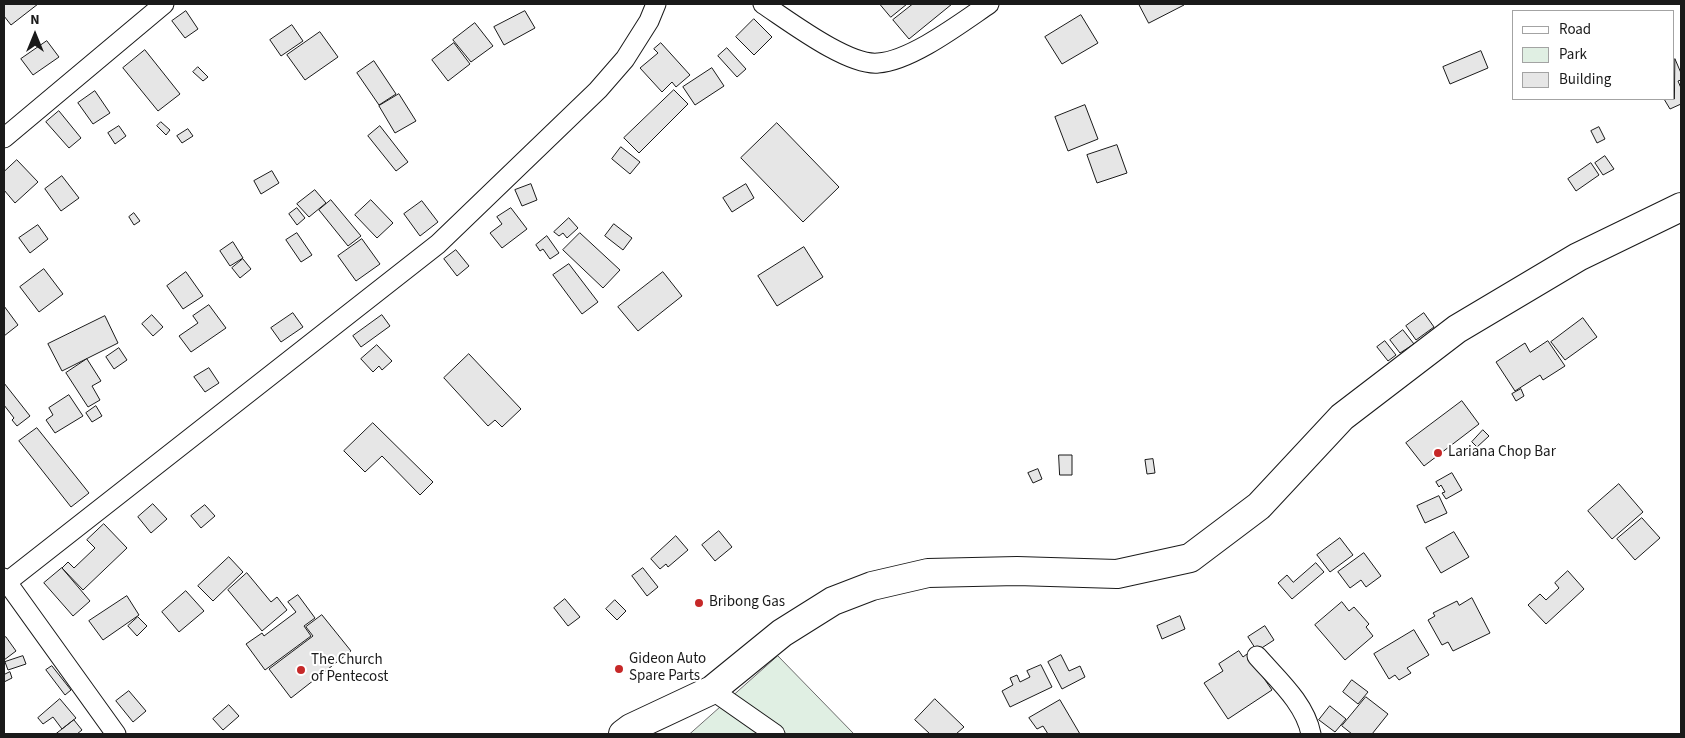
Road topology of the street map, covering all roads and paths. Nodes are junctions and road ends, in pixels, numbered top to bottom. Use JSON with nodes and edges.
{"nodes":[{"id":1,"x":164,"y":4,"type":"edge"},
{"id":2,"x":656,"y":4,"type":"edge"},
{"id":3,"x":763,"y":4,"type":"edge"},
{"id":4,"x":989,"y":4,"type":"edge"},
{"id":5,"x":4,"y":138,"type":"edge"},
{"id":6,"x":1681,"y":207,"type":"edge"},
{"id":7,"x":5,"y":580,"type":"edge"},
{"id":8,"x":1257,"y":656,"type":"dead end"},
{"id":9,"x":712,"y":690,"type":"junction"},
{"id":10,"x":116,"y":734,"type":"edge"},
{"id":11,"x":623,"y":734,"type":"edge"},
{"id":12,"x":775,"y":734,"type":"edge"},
{"id":13,"x":1311,"y":734,"type":"edge"}],
"edges":[{"from":1,"to":5,"type":"street"},
{"from":2,"to":7,"type":"street"},
{"from":3,"to":4,"type":"street"},
{"from":6,"to":9,"type":"main road"},
{"from":7,"to":10,"type":"street"},
{"from":8,"to":13,"type":"street"},
{"from":9,"to":11,"type":"main road"},
{"from":9,"to":12,"type":"street"}]}
